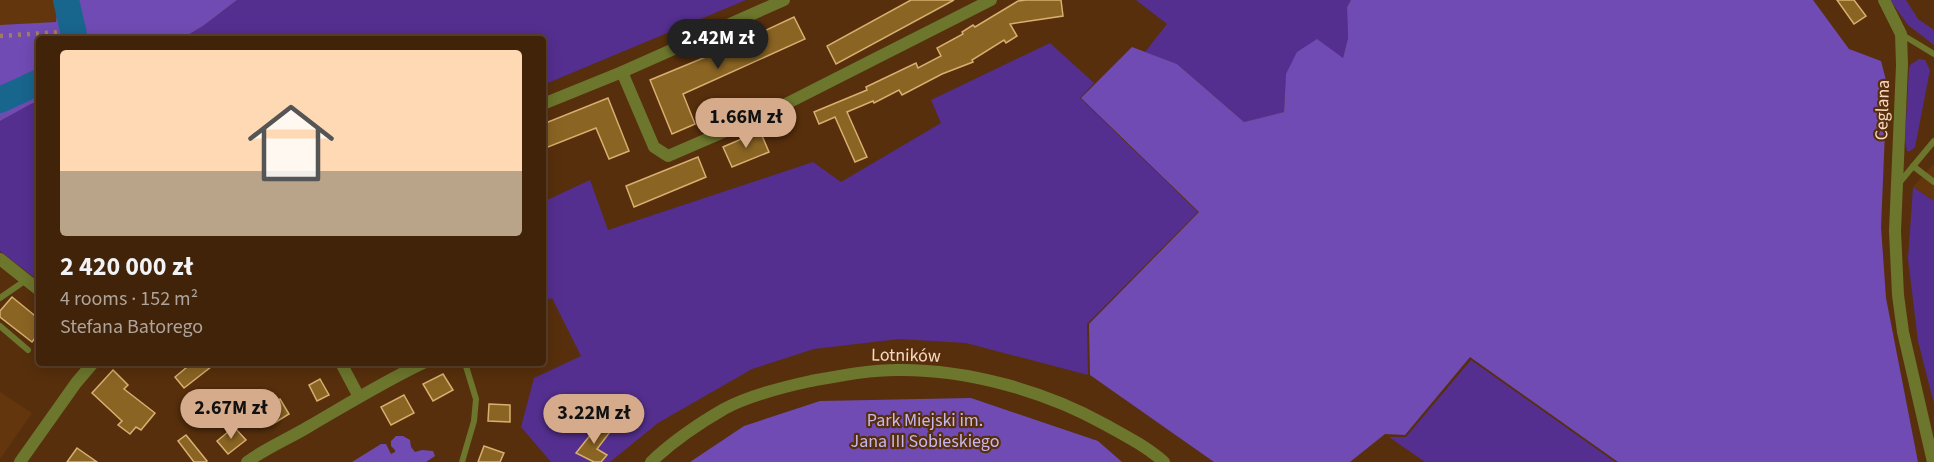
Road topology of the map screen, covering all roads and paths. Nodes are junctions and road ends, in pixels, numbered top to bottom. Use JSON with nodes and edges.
{"nodes":[{"id":1,"x":784,"y":0,"type":"edge"},
{"id":2,"x":991,"y":0,"type":"edge"},
{"id":3,"x":1884,"y":0,"type":"edge"},
{"id":4,"x":1901,"y":34,"type":"junction"},
{"id":5,"x":1934,"y":54,"type":"edge"},
{"id":6,"x":622,"y":72,"type":"junction"},
{"id":7,"x":546,"y":103,"type":"edge"},
{"id":8,"x":1934,"y":141,"type":"edge"},
{"id":9,"x":1913,"y":166,"type":"junction"},
{"id":10,"x":1934,"y":182,"type":"edge"},
{"id":11,"x":1896,"y":186,"type":"junction"},
{"id":12,"x":0,"y":259,"type":"edge"},
{"id":13,"x":27,"y":280,"type":"junction"},
{"id":14,"x":36,"y":288,"type":"edge"},
{"id":15,"x":0,"y":298,"type":"edge"},
{"id":16,"x":0,"y":326,"type":"edge"},
{"id":17,"x":28,"y":350,"type":"dead end"},
{"id":18,"x":90,"y":366,"type":"edge"},
{"id":19,"x":343,"y":366,"type":"edge"},
{"id":20,"x":417,"y":366,"type":"edge"},
{"id":21,"x":466,"y":366,"type":"edge"},
{"id":22,"x":359,"y":397,"type":"junction"},
{"id":23,"x":262,"y":458,"type":"edge"},
{"id":24,"x":20,"y":462,"type":"edge"},
{"id":25,"x":248,"y":462,"type":"edge"},
{"id":26,"x":462,"y":462,"type":"edge"},
{"id":27,"x":651,"y":462,"type":"edge"},
{"id":28,"x":1164,"y":462,"type":"edge"},
{"id":29,"x":1933,"y":462,"type":"edge"}],
"edges":[{"from":1,"to":6,"type":"street"},
{"from":2,"to":6,"type":"street"},
{"from":3,"to":4,"type":"street","name":"Ceglana"},
{"from":4,"to":5,"type":"lane"},
{"from":4,"to":11,"type":"street","name":"Ceglana"},
{"from":6,"to":7,"type":"street"},
{"from":8,"to":9,"type":"lane"},
{"from":9,"to":10,"type":"lane"},
{"from":9,"to":11,"type":"lane"},
{"from":11,"to":29,"type":"street","name":"Ceglana"},
{"from":12,"to":13,"type":"street"},
{"from":13,"to":14,"type":"street"},
{"from":13,"to":15,"type":"lane"},
{"from":16,"to":17,"type":"lane"},
{"from":18,"to":24,"type":"street"},
{"from":19,"to":22,"type":"street"},
{"from":20,"to":22,"type":"street"},
{"from":21,"to":26,"type":"lane"},
{"from":22,"to":23,"type":"street"},
{"from":23,"to":25,"type":"street"},
{"from":27,"to":28,"type":"street","name":"Lotników"}]}
